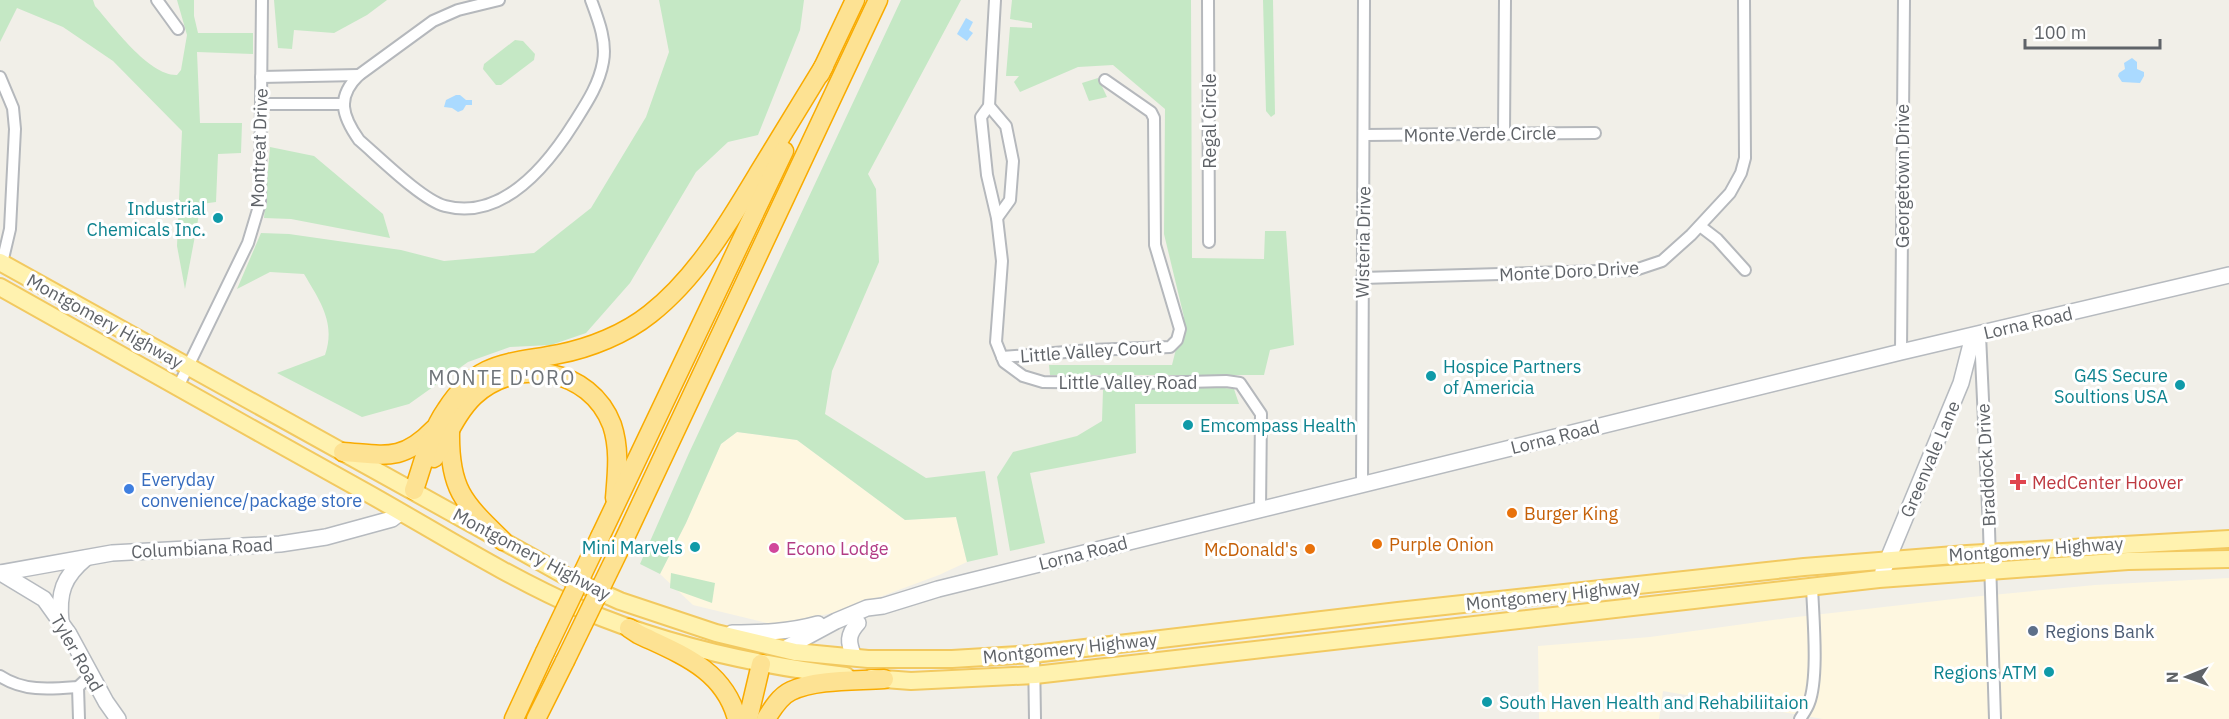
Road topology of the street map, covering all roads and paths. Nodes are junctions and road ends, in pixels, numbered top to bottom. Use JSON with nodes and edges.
{"nodes":[{"id":1,"x":157,"y":0,"type":"edge"},
{"id":2,"x":262,"y":0,"type":"edge"},
{"id":3,"x":499,"y":0,"type":"edge"},
{"id":4,"x":591,"y":0,"type":"edge"},
{"id":5,"x":855,"y":0,"type":"edge"},
{"id":6,"x":878,"y":0,"type":"edge"},
{"id":7,"x":995,"y":0,"type":"edge"},
{"id":8,"x":1208,"y":0,"type":"edge"},
{"id":9,"x":1364,"y":0,"type":"edge"},
{"id":10,"x":1505,"y":0,"type":"edge"},
{"id":11,"x":1744,"y":0,"type":"edge"},
{"id":12,"x":1904,"y":0,"type":"edge"},
{"id":13,"x":178,"y":29,"type":"dead end"},
{"id":14,"x":824,"y":66,"type":"junction"},
{"id":15,"x":360,"y":75,"type":"junction"},
{"id":16,"x":0,"y":77,"type":"edge"},
{"id":17,"x":261,"y":77,"type":"junction"},
{"id":18,"x":1105,"y":80,"type":"dead end"},
{"id":19,"x":261,"y":104,"type":"junction"},
{"id":20,"x":344,"y":104,"type":"junction"},
{"id":21,"x":989,"y":106,"type":"junction"},
{"id":22,"x":1504,"y":133,"type":"junction"},
{"id":23,"x":1595,"y":133,"type":"dead end"},
{"id":24,"x":1365,"y":135,"type":"junction"},
{"id":25,"x":996,"y":218,"type":"junction"},
{"id":26,"x":1700,"y":226,"type":"junction"},
{"id":27,"x":1209,"y":242,"type":"dead end"},
{"id":28,"x":1,"y":262,"type":"edge"},
{"id":29,"x":1745,"y":270,"type":"dead end"},
{"id":30,"x":2229,"y":275,"type":"edge"},
{"id":31,"x":1362,"y":278,"type":"junction"},
{"id":32,"x":0,"y":287,"type":"edge"},
{"id":33,"x":1977,"y":335,"type":"junction"},
{"id":34,"x":1901,"y":352,"type":"junction"},
{"id":35,"x":1002,"y":357,"type":"junction"},
{"id":36,"x":188,"y":367,"type":"junction"},
{"id":37,"x":178,"y":387,"type":"junction"},
{"id":38,"x":1982,"y":391,"type":"joint"},
{"id":39,"x":444,"y":428,"type":"junction"},
{"id":40,"x":343,"y":452,"type":"junction"},
{"id":41,"x":1362,"y":485,"type":"junction"},
{"id":42,"x":414,"y":490,"type":"junction"},
{"id":43,"x":615,"y":507,"type":"junction"},
{"id":44,"x":1260,"y":510,"type":"junction"},
{"id":45,"x":401,"y":512,"type":"junction"},
{"id":46,"x":2229,"y":538,"type":"edge"},
{"id":47,"x":503,"y":541,"type":"junction"},
{"id":48,"x":1989,"y":552,"type":"junction"},
{"id":49,"x":86,"y":558,"type":"junction"},
{"id":50,"x":2229,"y":559,"type":"edge"},
{"id":51,"x":1888,"y":560,"type":"junction"},
{"id":52,"x":1990,"y":572,"type":"junction"},
{"id":53,"x":0,"y":573,"type":"edge"},
{"id":54,"x":1880,"y":579,"type":"junction"},
{"id":55,"x":1812,"y":586,"type":"junction"},
{"id":56,"x":883,"y":606,"type":"junction"},
{"id":57,"x":836,"y":621,"type":"junction"},
{"id":58,"x":62,"y":622,"type":"junction"},
{"id":59,"x":858,"y":623,"type":"junction"},
{"id":60,"x":629,"y":628,"type":"junction"},
{"id":61,"x":716,"y":633,"type":"junction"},
{"id":62,"x":789,"y":650,"type":"junction"},
{"id":63,"x":1034,"y":654,"type":"junction"},
{"id":64,"x":854,"y":657,"type":"junction"},
{"id":65,"x":767,"y":664,"type":"junction"},
{"id":66,"x":91,"y":675,"type":"junction"},
{"id":67,"x":1035,"y":675,"type":"junction"},
{"id":68,"x":0,"y":676,"type":"edge"},
{"id":69,"x":884,"y":679,"type":"junction"},
{"id":70,"x":78,"y":687,"type":"junction"},
{"id":71,"x":547,"y":695,"type":"junction"},
{"id":72,"x":79,"y":719,"type":"edge"},
{"id":73,"x":118,"y":719,"type":"edge"},
{"id":74,"x":514,"y":719,"type":"edge"},
{"id":75,"x":536,"y":719,"type":"edge"},
{"id":76,"x":547,"y":719,"type":"edge"},
{"id":77,"x":737,"y":719,"type":"edge"},
{"id":78,"x":748,"y":719,"type":"edge"},
{"id":79,"x":759,"y":719,"type":"edge"},
{"id":80,"x":766,"y":719,"type":"edge"},
{"id":81,"x":1035,"y":719,"type":"edge"},
{"id":82,"x":1800,"y":719,"type":"edge"},
{"id":83,"x":1995,"y":719,"type":"edge"}],
"edges":[{"from":1,"to":13,"type":"street"},
{"from":2,"to":17,"type":"street","name":"Montreat Drive"},
{"from":3,"to":15,"type":"street"},
{"from":4,"to":20,"type":"street"},
{"from":5,"to":14,"type":"highway"},
{"from":6,"to":71,"type":"highway","bridge":true},
{"from":7,"to":21,"type":"street"},
{"from":8,"to":27,"type":"street","name":"Regal Circle"},
{"from":9,"to":24,"type":"street","name":"Wisteria Drive"},
{"from":10,"to":22,"type":"street"},
{"from":11,"to":26,"type":"street","name":"Monte Doro Drive"},
{"from":12,"to":34,"type":"street","name":"Georgetown Drive"},
{"from":14,"to":39,"type":"highway"},
{"from":14,"to":43,"type":"highway"},
{"from":15,"to":17,"type":"street"},
{"from":15,"to":20,"type":"street"},
{"from":16,"to":28,"type":"street"},
{"from":17,"to":19,"type":"street","name":"Montreat Drive"},
{"from":18,"to":35,"type":"street","name":"Little Valley Court"},
{"from":19,"to":20,"type":"street"},
{"from":19,"to":36,"type":"street","name":"Montreat Drive"},
{"from":21,"to":25,"type":"street"},
{"from":21,"to":25,"type":"street"},
{"from":22,"to":23,"type":"street","name":"Monte Verde Circle"},
{"from":22,"to":24,"type":"street","name":"Monte Verde Circle"},
{"from":24,"to":31,"type":"street","name":"Wisteria Drive"},
{"from":25,"to":35,"type":"street"},
{"from":26,"to":29,"type":"street"},
{"from":26,"to":31,"type":"street","name":"Monte Doro Drive"},
{"from":28,"to":36,"type":"main road","name":"Montgomery Highway"},
{"from":30,"to":33,"type":"street","name":"Lorna Road"},
{"from":31,"to":41,"type":"street","name":"Wisteria Drive"},
{"from":32,"to":37,"type":"main road","name":"Montgomery Highway"},
{"from":33,"to":34,"type":"street","name":"Lorna Road"},
{"from":33,"to":38,"type":"street","name":"Greenvale Lane"},
{"from":33,"to":51,"type":"street","name":"Greenvale Lane"},
{"from":34,"to":41,"type":"street","name":"Lorna Road"},
{"from":35,"to":44,"type":"street","name":"Little Valley Road"},
{"from":36,"to":37,"type":"street","name":"Montreat Drive"},
{"from":36,"to":40,"type":"main road","name":"Montgomery Highway"},
{"from":37,"to":45,"type":"main road","name":"Montgomery Highway"},
{"from":38,"to":48,"type":"street","name":"Braddock Drive"},
{"from":39,"to":40,"type":"highway"},
{"from":39,"to":42,"type":"highway"},
{"from":39,"to":43,"type":"highway"},
{"from":39,"to":47,"type":"highway"},
{"from":40,"to":42,"type":"main road","name":"Montgomery Highway"},
{"from":41,"to":44,"type":"street","name":"Lorna Road"},
{"from":42,"to":45,"type":"main road"},
{"from":42,"to":47,"type":"main road","name":"Montgomery Highway"},
{"from":43,"to":74,"type":"highway","bridge":true},
{"from":44,"to":56,"type":"street","name":"Lorna Road"},
{"from":45,"to":49,"type":"street","name":"Columbiana Road"},
{"from":45,"to":60,"type":"main road","name":"Montgomery Highway"},
{"from":46,"to":48,"type":"main road","name":"Montgomery Highway"},
{"from":47,"to":61,"type":"main road","name":"Montgomery Highway"},
{"from":48,"to":51,"type":"main road","name":"Montgomery Highway"},
{"from":48,"to":52,"type":"street","name":"Braddock Drive"},
{"from":49,"to":53,"type":"street","name":"Columbiana Road"},
{"from":49,"to":58,"type":"street"},
{"from":50,"to":52,"type":"main road","name":"Montgomery Highway"},
{"from":51,"to":54,"type":"street","name":"Greenvale Lane"},
{"from":51,"to":63,"type":"main road","name":"Montgomery Highway"},
{"from":52,"to":54,"type":"main road","name":"Montgomery Highway"},
{"from":52,"to":83,"type":"street","name":"Braddock Drive"},
{"from":53,"to":58,"type":"street","name":"Tyler Road"},
{"from":54,"to":55,"type":"main road","name":"Montgomery Highway"},
{"from":55,"to":67,"type":"main road","name":"Montgomery Highway"},
{"from":55,"to":82,"type":"street"},
{"from":56,"to":57,"type":"street","name":"Lorna Road"},
{"from":56,"to":59,"type":"street","name":"Lorna Road"},
{"from":57,"to":61,"type":"street"},
{"from":57,"to":62,"type":"street","name":"Lorna Road"},
{"from":58,"to":66,"type":"street","name":"Tyler Road"},
{"from":59,"to":62,"type":"street","name":"Lorna Road"},
{"from":59,"to":64,"type":"street"},
{"from":60,"to":65,"type":"main road","name":"Montgomery Highway"},
{"from":60,"to":77,"type":"highway"},
{"from":61,"to":62,"type":"main road","name":"Montgomery Highway"},
{"from":62,"to":64,"type":"main road","name":"Montgomery Highway"},
{"from":62,"to":65,"type":"main road"},
{"from":63,"to":64,"type":"main road","name":"Montgomery Highway"},
{"from":63,"to":67,"type":"street"},
{"from":65,"to":69,"type":"main road","name":"Montgomery Highway"},
{"from":65,"to":78,"type":"highway"},
{"from":65,"to":79,"type":"highway"},
{"from":66,"to":70,"type":"street"},
{"from":66,"to":73,"type":"street","name":"Tyler Road"},
{"from":67,"to":69,"type":"main road","name":"Montgomery Highway"},
{"from":67,"to":81,"type":"street"},
{"from":68,"to":70,"type":"street"},
{"from":69,"to":80,"type":"highway"},
{"from":70,"to":72,"type":"street"},
{"from":71,"to":75,"type":"highway"},
{"from":71,"to":76,"type":"highway"}]}
